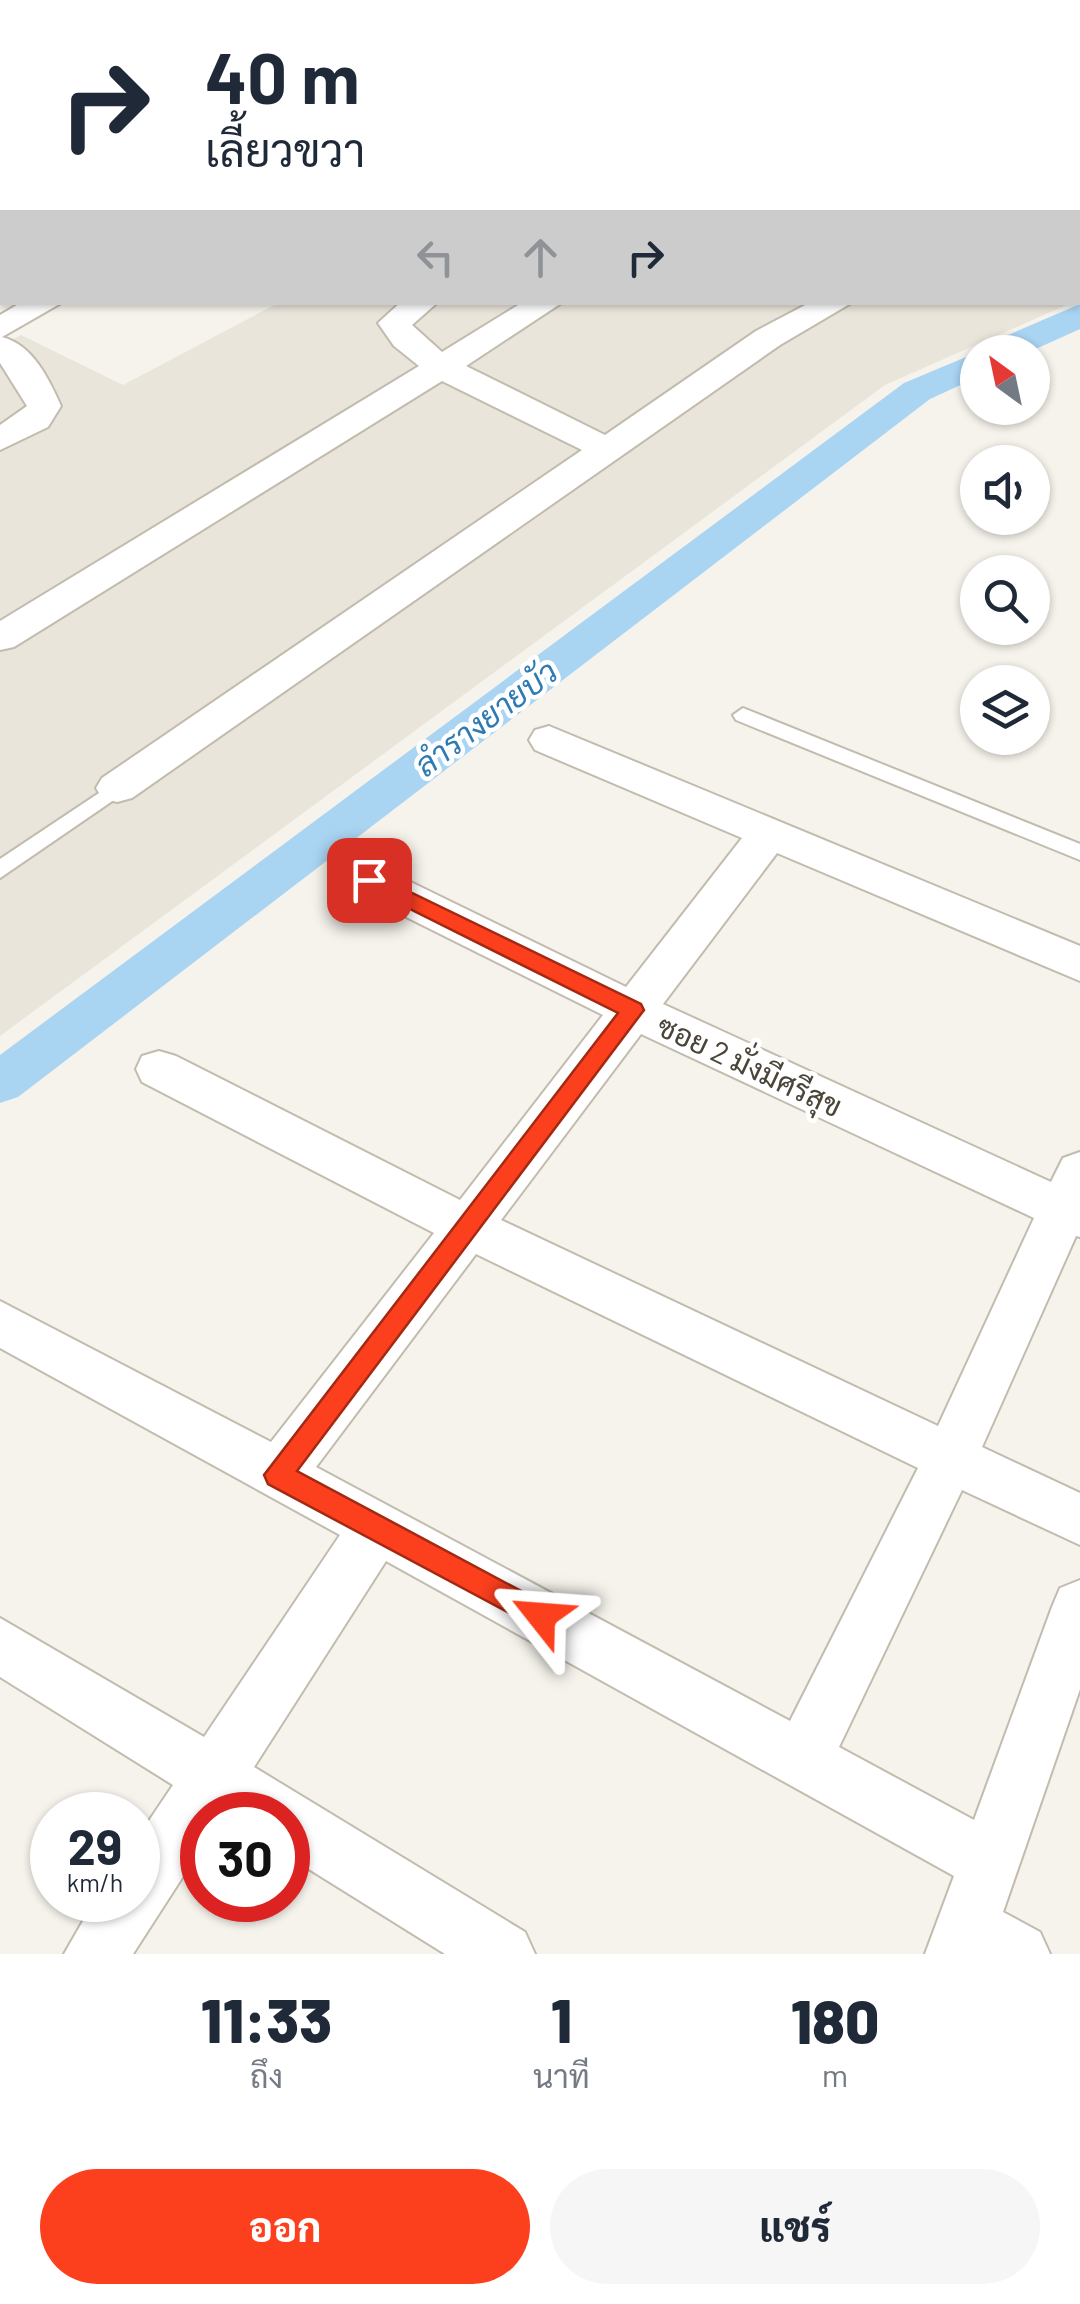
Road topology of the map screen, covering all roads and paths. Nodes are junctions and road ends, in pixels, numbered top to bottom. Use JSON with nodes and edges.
{"nodes":[{"id":1,"x":42,"y":305,"type":"edge"},
{"id":2,"x":418,"y":305,"type":"edge"},
{"id":3,"x":542,"y":305,"type":"edge"},
{"id":4,"x":832,"y":305,"type":"edge"},
{"id":5,"x":0,"y":328,"type":"edge"},
{"id":6,"x":0,"y":348,"type":"edge"},
{"id":7,"x":442,"y":367,"type":"junction"},
{"id":8,"x":0,"y":392,"type":"edge"},
{"id":9,"x":38,"y":393,"type":"junction"},
{"id":10,"x":0,"y":439,"type":"edge"},
{"id":11,"x":607,"y":448,"type":"junction"},
{"id":12,"x":0,"y":638,"type":"edge"},
{"id":13,"x":742,"y":715,"type":"dead end"},
{"id":14,"x":549,"y":740,"type":"dead end"},
{"id":15,"x":117,"y":788,"type":"joint"},
{"id":16,"x":768,"y":834,"type":"junction"},
{"id":17,"x":1080,"y":852,"type":"edge"},
{"id":18,"x":0,"y":870,"type":"edge"},
{"id":19,"x":369,"y":880,"type":"dead end"},
{"id":20,"x":1080,"y":964,"type":"edge"},
{"id":21,"x":632,"y":1010,"type":"junction"},
{"id":22,"x":159,"y":1070,"type":"dead end"},
{"id":23,"x":1074,"y":1199,"type":"edge"},
{"id":24,"x":467,"y":1227,"type":"junction"},
{"id":25,"x":0,"y":1323,"type":"edge"},
{"id":26,"x":949,"y":1461,"type":"junction"},
{"id":27,"x":278,"y":1475,"type":"junction"},
{"id":28,"x":1080,"y":1520,"type":"edge"},
{"id":29,"x":377,"y":1527,"type":"junction"},
{"id":30,"x":1080,"y":1607,"type":"edge"},
{"id":31,"x":0,"y":1645,"type":"edge"},
{"id":32,"x":802,"y":1759,"type":"junction"},
{"id":33,"x":212,"y":1776,"type":"junction"},
{"id":34,"x":238,"y":1792,"type":"edge"},
{"id":35,"x":310,"y":1836,"type":"edge"},
{"id":36,"x":160,"y":1856,"type":"edge"},
{"id":37,"x":990,"y":1863,"type":"junction"},
{"id":38,"x":117,"y":1922,"type":"edge"},
{"id":39,"x":981,"y":1945,"type":"edge"},
{"id":40,"x":96,"y":1954,"type":"edge"},
{"id":41,"x":502,"y":1954,"type":"edge"}],
"edges":[{"from":1,"to":5,"type":"street"},
{"from":2,"to":7,"type":"street"},
{"from":3,"to":7,"type":"street"},
{"from":4,"to":11,"type":"street"},
{"from":6,"to":9,"type":"street"},
{"from":7,"to":11,"type":"street"},
{"from":7,"to":12,"type":"street"},
{"from":8,"to":9,"type":"street"},
{"from":9,"to":10,"type":"street"},
{"from":11,"to":15,"type":"street"},
{"from":13,"to":17,"type":"lane"},
{"from":14,"to":16,"type":"street"},
{"from":15,"to":18,"type":"lane"},
{"from":16,"to":20,"type":"street"},
{"from":16,"to":21,"type":"street"},
{"from":19,"to":21,"type":"street","name":"ซอย 2 มั่งมีศรีสุข"},
{"from":21,"to":23,"type":"street","name":"ซอย 2 มั่งมีศรีสุข"},
{"from":21,"to":24,"type":"street"},
{"from":22,"to":24,"type":"street"},
{"from":23,"to":26,"type":"street"},
{"from":24,"to":26,"type":"street"},
{"from":24,"to":27,"type":"street"},
{"from":25,"to":27,"type":"street"},
{"from":26,"to":28,"type":"street"},
{"from":26,"to":32,"type":"street"},
{"from":27,"to":29,"type":"street"},
{"from":29,"to":32,"type":"street"},
{"from":29,"to":33,"type":"street"},
{"from":30,"to":37,"type":"street"},
{"from":31,"to":33,"type":"street"},
{"from":32,"to":37,"type":"street"},
{"from":33,"to":34,"type":"street"},
{"from":33,"to":36,"type":"street"},
{"from":35,"to":41,"type":"street"},
{"from":37,"to":39,"type":"street"},
{"from":38,"to":40,"type":"street"}]}
